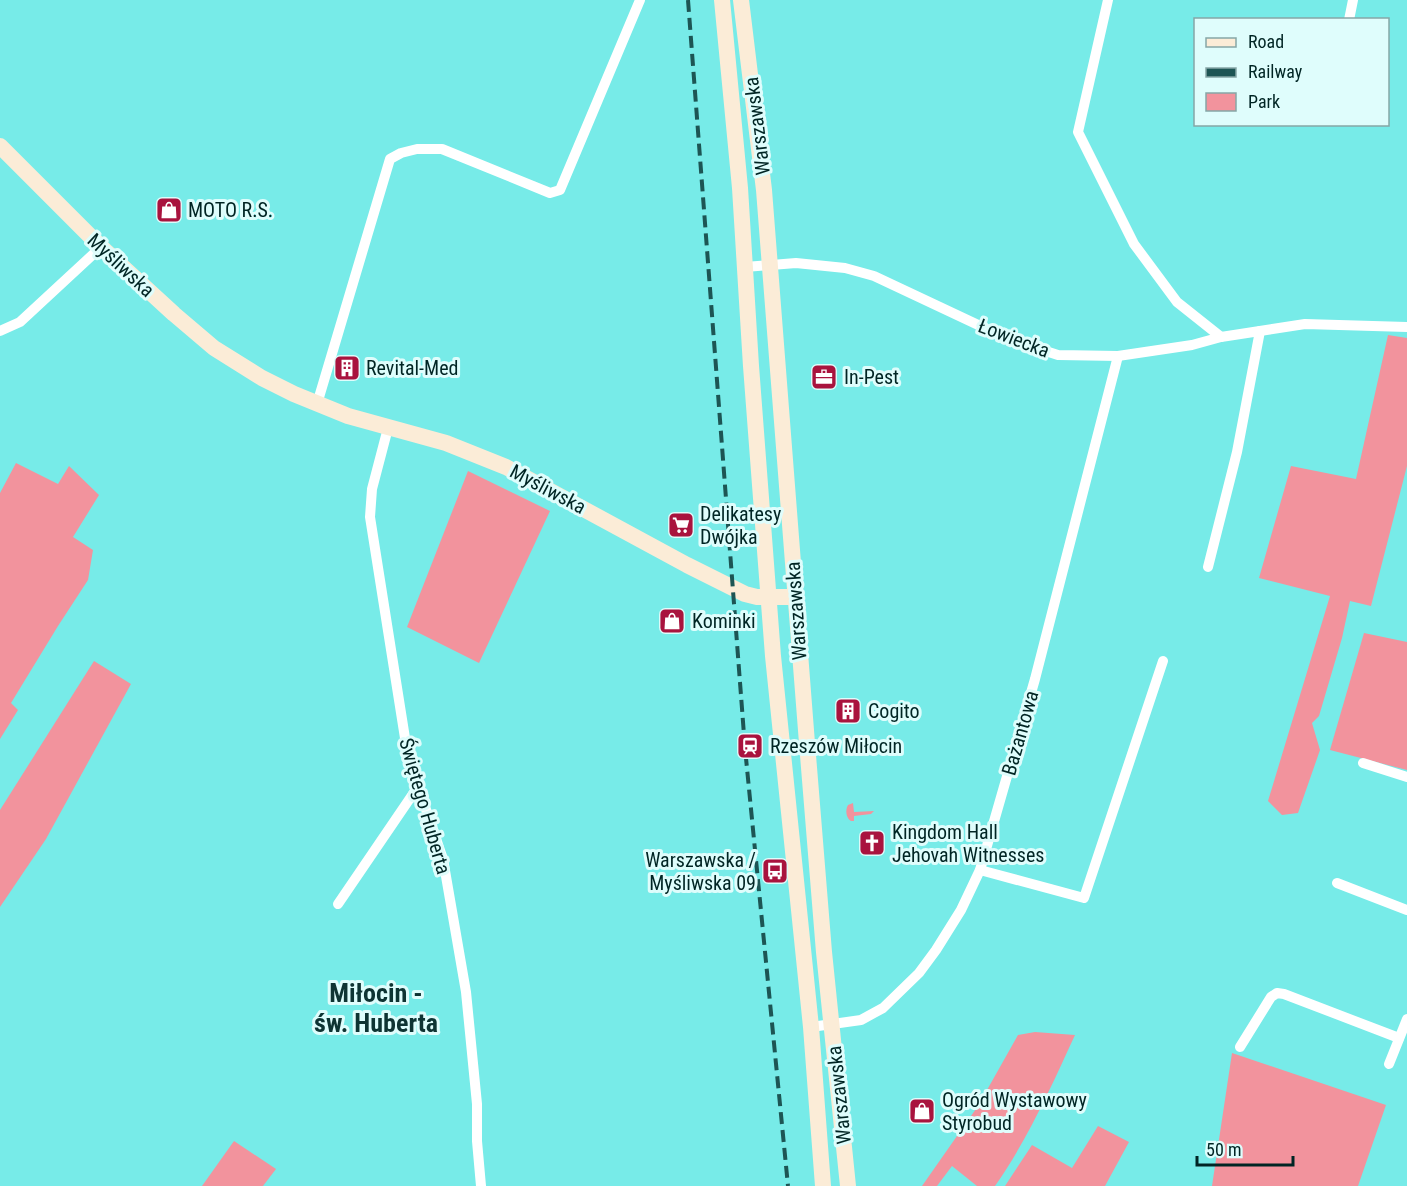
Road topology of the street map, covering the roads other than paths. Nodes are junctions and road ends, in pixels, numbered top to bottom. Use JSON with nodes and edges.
{"nodes":[{"id":1,"x":640,"y":0,"type":"edge"},
{"id":2,"x":722,"y":0,"type":"edge"},
{"id":3,"x":741,"y":0,"type":"edge"},
{"id":4,"x":1108,"y":0,"type":"edge"},
{"id":5,"x":1353,"y":0,"type":"edge"},
{"id":6,"x":1349,"y":18,"type":"edge"},
{"id":7,"x":0,"y":146,"type":"edge"},
{"id":8,"x":101,"y":247,"type":"junction"},
{"id":9,"x":769,"y":265,"type":"junction"},
{"id":10,"x":745,"y":267,"type":"junction"},
{"id":11,"x":1407,"y":327,"type":"edge"},
{"id":12,"x":0,"y":331,"type":"edge"},
{"id":13,"x":1260,"y":331,"type":"junction"},
{"id":14,"x":1221,"y":337,"type":"junction"},
{"id":15,"x":1118,"y":356,"type":"junction"},
{"id":16,"x":317,"y":404,"type":"junction"},
{"id":17,"x":388,"y":428,"type":"junction"},
{"id":18,"x":1208,"y":567,"type":"dead end"},
{"id":19,"x":796,"y":597,"type":"junction"},
{"id":20,"x":769,"y":598,"type":"junction"},
{"id":21,"x":1163,"y":661,"type":"dead end"},
{"id":22,"x":1363,"y":763,"type":"dead end"},
{"id":23,"x":1407,"y":777,"type":"edge"},
{"id":24,"x":417,"y":788,"type":"junction"},
{"id":25,"x":980,"y":870,"type":"junction"},
{"id":26,"x":1337,"y":884,"type":"dead end"},
{"id":27,"x":338,"y":904,"type":"dead end"},
{"id":28,"x":1407,"y":910,"type":"edge"},
{"id":29,"x":1407,"y":1019,"type":"edge"},
{"id":30,"x":832,"y":1025,"type":"junction"},
{"id":31,"x":811,"y":1027,"type":"junction"},
{"id":32,"x":1399,"y":1038,"type":"junction"},
{"id":33,"x":1240,"y":1047,"type":"dead end"},
{"id":34,"x":1389,"y":1064,"type":"dead end"},
{"id":35,"x":481,"y":1186,"type":"edge"},
{"id":36,"x":823,"y":1186,"type":"edge"},
{"id":37,"x":848,"y":1186,"type":"edge"}],
"edges":[{"from":1,"to":16,"type":"street"},
{"from":2,"to":10,"type":"main road","name":"Warszawska"},
{"from":3,"to":9,"type":"main road","name":"Warszawska"},
{"from":4,"to":14,"type":"street"},
{"from":5,"to":6,"type":"street"},
{"from":7,"to":8,"type":"main road","name":"Myśliwska"},
{"from":8,"to":12,"type":"street"},
{"from":8,"to":16,"type":"main road","name":"Myśliwska"},
{"from":9,"to":10,"type":"street","name":"Łowiecka"},
{"from":9,"to":15,"type":"street","name":"Łowiecka"},
{"from":9,"to":19,"type":"main road","name":"Warszawska"},
{"from":10,"to":20,"type":"main road","name":"Warszawska"},
{"from":11,"to":13,"type":"street","name":"Łowiecka"},
{"from":13,"to":14,"type":"street","name":"Łowiecka"},
{"from":13,"to":18,"type":"street"},
{"from":14,"to":15,"type":"street","name":"Łowiecka"},
{"from":15,"to":25,"type":"street","name":"Bażantowa"},
{"from":16,"to":17,"type":"main road","name":"Myśliwska"},
{"from":17,"to":20,"type":"main road","name":"Myśliwska"},
{"from":17,"to":24,"type":"street","name":"Świętego Huberta"},
{"from":19,"to":20,"type":"main road","name":"Myśliwska"},
{"from":19,"to":30,"type":"main road","name":"Warszawska"},
{"from":20,"to":31,"type":"main road","name":"Warszawska"},
{"from":21,"to":25,"type":"street"},
{"from":22,"to":23,"type":"street"},
{"from":24,"to":27,"type":"street"},
{"from":24,"to":35,"type":"street","name":"Świętego Huberta"},
{"from":25,"to":30,"type":"street","name":"Bażantowa"},
{"from":26,"to":28,"type":"street"},
{"from":29,"to":32,"type":"street"},
{"from":30,"to":31,"type":"street","name":"Bażantowa"},
{"from":30,"to":37,"type":"main road","name":"Warszawska"},
{"from":31,"to":36,"type":"main road","name":"Warszawska"},
{"from":32,"to":33,"type":"street"},
{"from":32,"to":34,"type":"street"}]}
